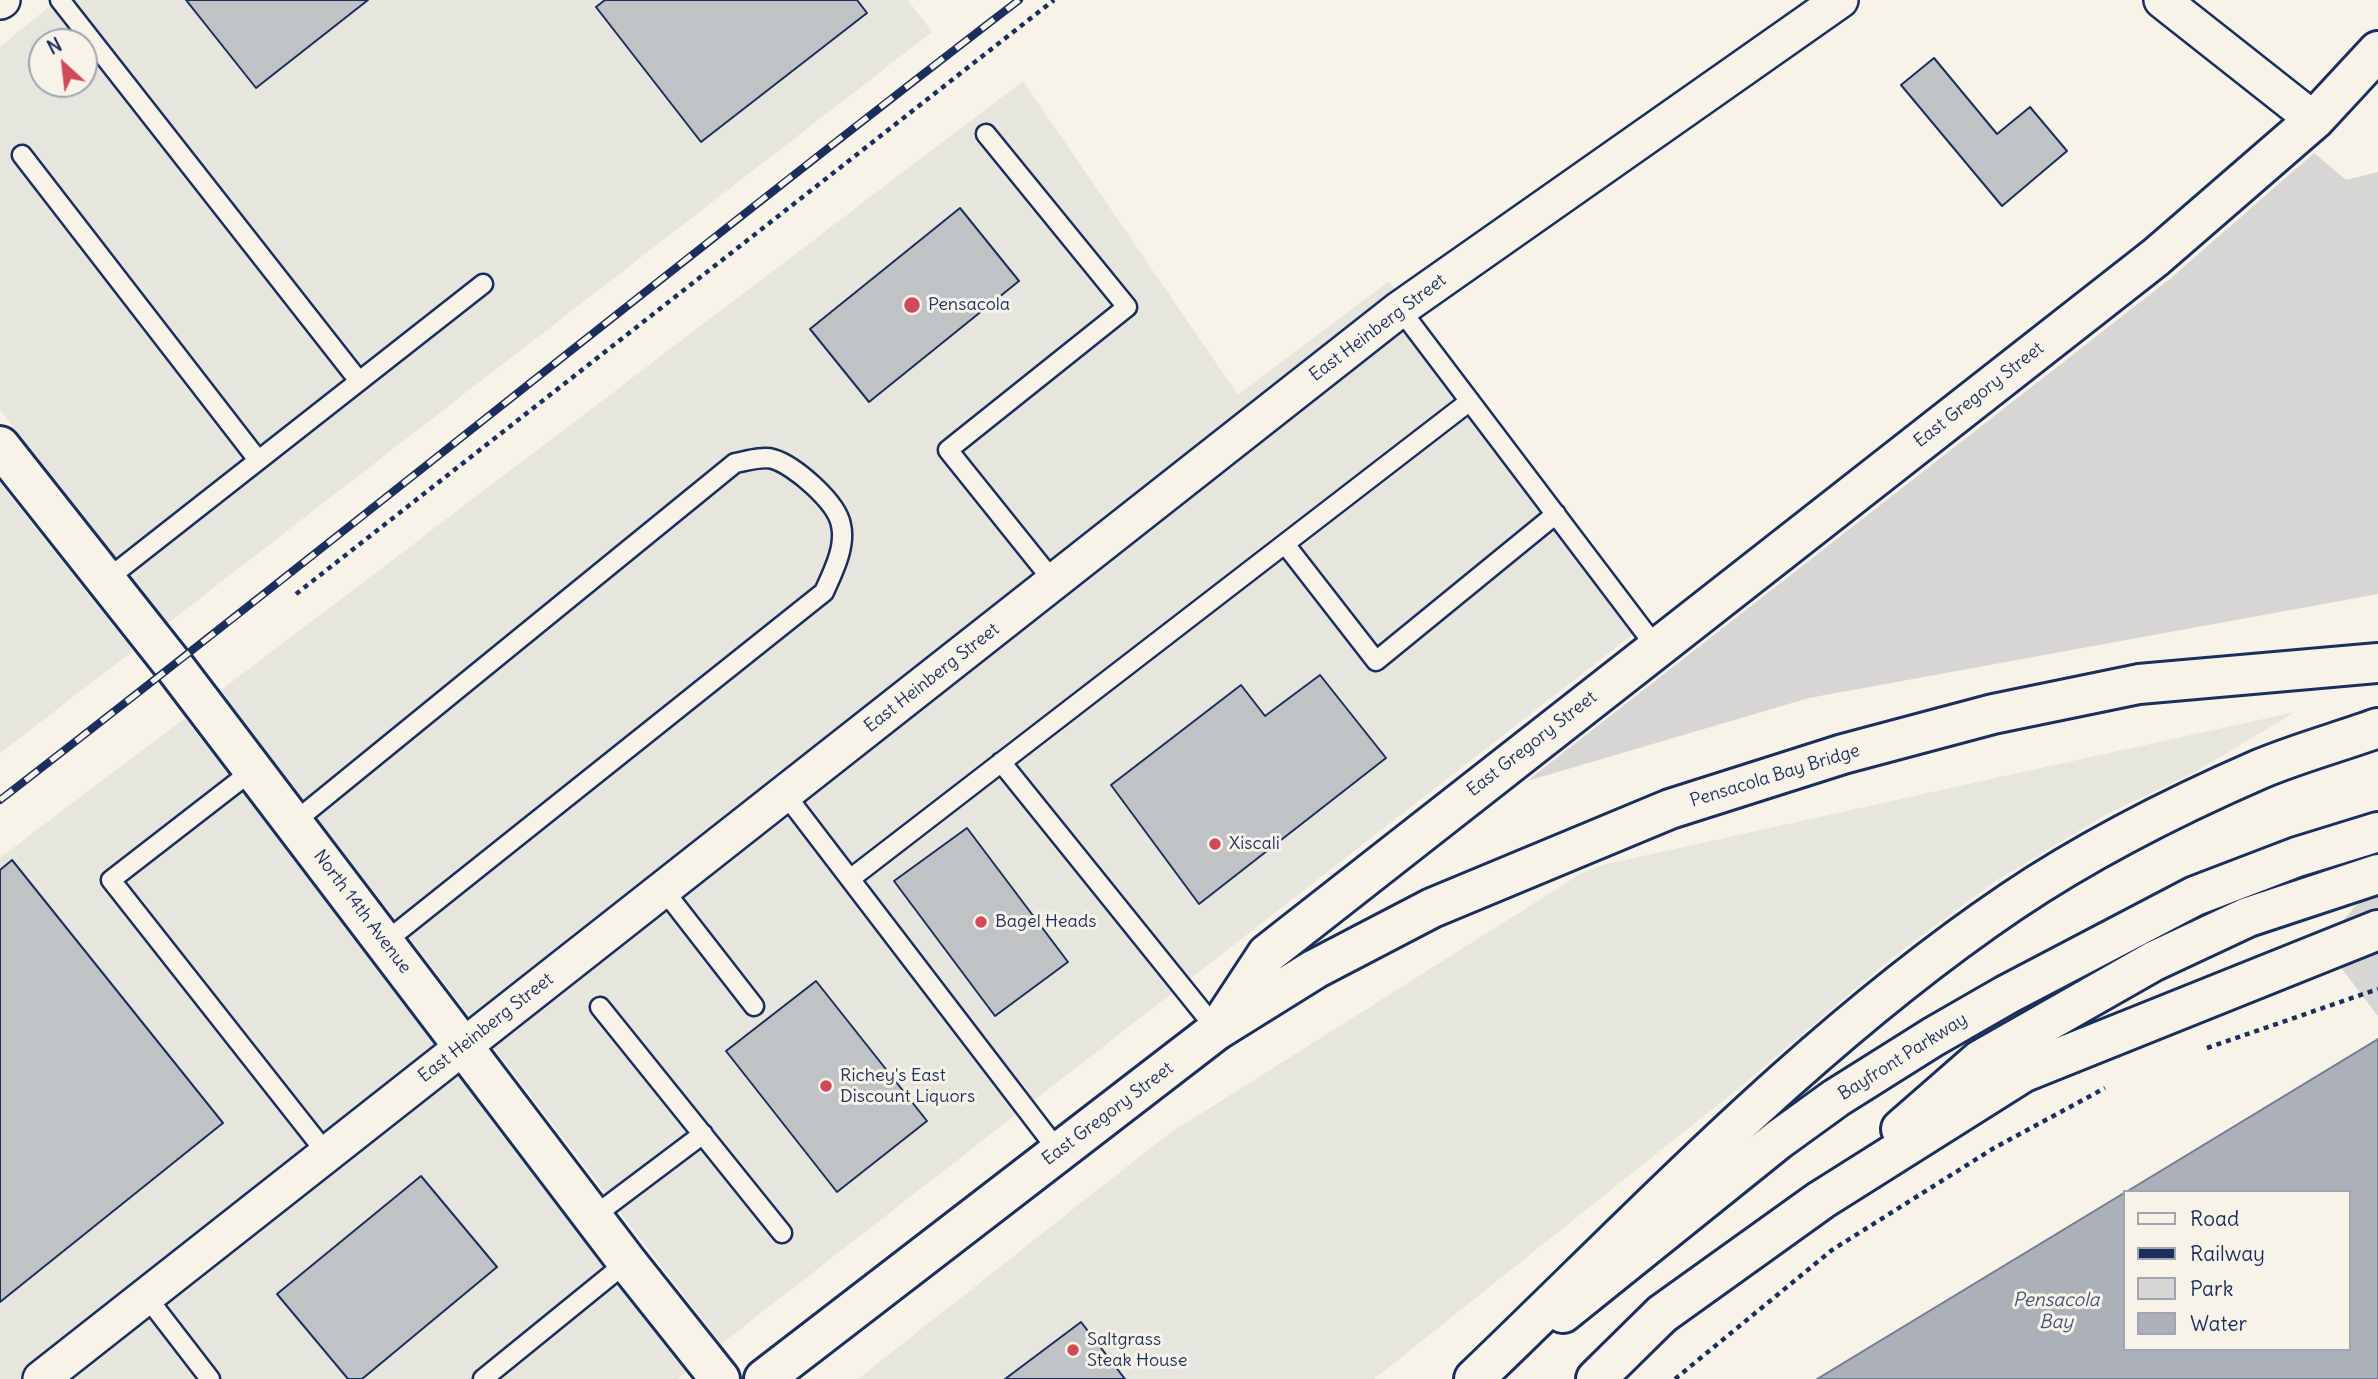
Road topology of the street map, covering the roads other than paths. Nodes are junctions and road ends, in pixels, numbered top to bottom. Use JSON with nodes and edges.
{"nodes":[{"id":1,"x":60,"y":0,"type":"edge"},
{"id":2,"x":1840,"y":0,"type":"edge"},
{"id":3,"x":2162,"y":0,"type":"edge"},
{"id":4,"x":2378,"y":51,"type":"edge"},
{"id":5,"x":2314,"y":120,"type":"junction"},
{"id":6,"x":986,"y":134,"type":"dead end"},
{"id":7,"x":22,"y":155,"type":"dead end"},
{"id":8,"x":483,"y":284,"type":"dead end"},
{"id":9,"x":1400,"y":309,"type":"junction"},
{"id":10,"x":359,"y":381,"type":"junction"},
{"id":11,"x":1470,"y":401,"type":"junction"},
{"id":12,"x":0,"y":446,"type":"edge"},
{"id":13,"x":258,"y":460,"type":"junction"},
{"id":14,"x":1556,"y":514,"type":"junction"},
{"id":15,"x":1285,"y":544,"type":"junction"},
{"id":16,"x":106,"y":580,"type":"junction"},
{"id":17,"x":1054,"y":582,"type":"junction"},
{"id":18,"x":1656,"y":647,"type":"junction"},
{"id":19,"x":2378,"y":663,"type":"edge"},
{"id":20,"x":2378,"y":728,"type":"edge"},
{"id":21,"x":1001,"y":762,"type":"junction"},
{"id":22,"x":253,"y":770,"type":"junction"},
{"id":23,"x":785,"y":794,"type":"junction"},
{"id":24,"x":293,"y":823,"type":"junction"},
{"id":25,"x":2378,"y":832,"type":"edge"},
{"id":26,"x":2378,"y":874,"type":"edge"},
{"id":27,"x":850,"y":879,"type":"junction"},
{"id":28,"x":663,"y":889,"type":"junction"},
{"id":29,"x":2378,"y":930,"type":"edge"},
{"id":30,"x":385,"y":942,"type":"junction"},
{"id":31,"x":754,"y":1006,"type":"dead end"},
{"id":32,"x":600,"y":1007,"type":"dead end"},
{"id":33,"x":1217,"y":1030,"type":"junction"},
{"id":34,"x":465,"y":1046,"type":"junction"},
{"id":35,"x":703,"y":1135,"type":"junction"},
{"id":36,"x":1059,"y":1152,"type":"junction"},
{"id":37,"x":327,"y":1154,"type":"junction"},
{"id":38,"x":1821,"y":1200,"type":"junction"},
{"id":39,"x":594,"y":1216,"type":"junction"},
{"id":40,"x":782,"y":1233,"type":"dead end"},
{"id":41,"x":627,"y":1262,"type":"junction"},
{"id":42,"x":146,"y":1296,"type":"junction"},
{"id":43,"x":41,"y":1379,"type":"edge"},
{"id":44,"x":210,"y":1379,"type":"edge"},
{"id":45,"x":483,"y":1379,"type":"edge"},
{"id":46,"x":720,"y":1379,"type":"edge"},
{"id":47,"x":764,"y":1379,"type":"edge"},
{"id":48,"x":1474,"y":1379,"type":"edge"},
{"id":49,"x":1486,"y":1379,"type":"edge"},
{"id":50,"x":1596,"y":1379,"type":"edge"}],
"edges":[{"from":1,"to":10,"type":"lane"},
{"from":2,"to":9,"type":"street","name":"East Heinberg Street"},
{"from":3,"to":5,"type":"street"},
{"from":4,"to":5,"type":"main road","name":"East Gregory Street"},
{"from":5,"to":18,"type":"main road","name":"East Gregory Street"},
{"from":6,"to":17,"type":"lane"},
{"from":7,"to":13,"type":"lane"},
{"from":8,"to":10,"type":"lane"},
{"from":9,"to":11,"type":"lane"},
{"from":9,"to":17,"type":"street","name":"East Heinberg Street"},
{"from":10,"to":13,"type":"lane"},
{"from":11,"to":14,"type":"lane"},
{"from":11,"to":15,"type":"lane"},
{"from":12,"to":16,"type":"main road","name":"North 14th Avenue"},
{"from":13,"to":16,"type":"lane"},
{"from":14,"to":15,"type":"lane"},
{"from":14,"to":18,"type":"lane"},
{"from":15,"to":21,"type":"lane"},
{"from":16,"to":22,"type":"main road","name":"North 14th Avenue"},
{"from":17,"to":23,"type":"street","name":"East Heinberg Street"},
{"from":18,"to":33,"type":"main road","name":"East Gregory Street"},
{"from":19,"to":33,"type":"main road","name":"Pensacola Bay Bridge"},
{"from":20,"to":48,"type":"main road"},
{"from":21,"to":27,"type":"lane"},
{"from":21,"to":33,"type":"lane"},
{"from":22,"to":24,"type":"main road","name":"North 14th Avenue"},
{"from":22,"to":37,"type":"lane"},
{"from":23,"to":27,"type":"lane"},
{"from":23,"to":28,"type":"street","name":"East Heinberg Street"},
{"from":24,"to":30,"type":"main road","name":"North 14th Avenue"},
{"from":24,"to":30,"type":"lane"},
{"from":25,"to":49,"type":"main road","name":"Bayfront Parkway"},
{"from":26,"to":38,"type":"main road"},
{"from":27,"to":36,"type":"lane"},
{"from":28,"to":31,"type":"lane"},
{"from":28,"to":34,"type":"street","name":"East Heinberg Street"},
{"from":29,"to":38,"type":"main road"},
{"from":30,"to":34,"type":"main road","name":"North 14th Avenue"},
{"from":32,"to":35,"type":"lane"},
{"from":33,"to":36,"type":"main road","name":"East Gregory Street"},
{"from":34,"to":37,"type":"street","name":"East Heinberg Street"},
{"from":34,"to":39,"type":"main road","name":"North 14th Avenue"},
{"from":35,"to":39,"type":"lane"},
{"from":35,"to":40,"type":"lane"},
{"from":36,"to":47,"type":"main road","name":"East Gregory Street"},
{"from":37,"to":42,"type":"street","name":"East Heinberg Street"},
{"from":38,"to":50,"type":"main road"},
{"from":39,"to":41,"type":"main road","name":"North 14th Avenue"},
{"from":41,"to":45,"type":"lane"},
{"from":41,"to":46,"type":"main road","name":"North 14th Avenue"},
{"from":42,"to":43,"type":"street","name":"East Heinberg Street"},
{"from":42,"to":44,"type":"lane"}]}
